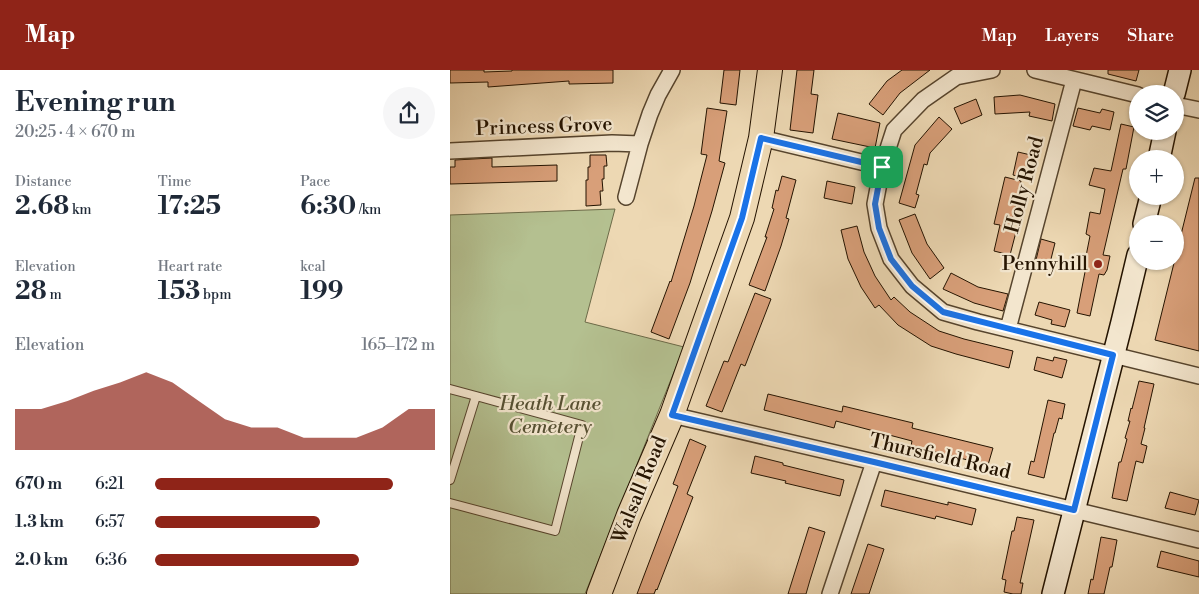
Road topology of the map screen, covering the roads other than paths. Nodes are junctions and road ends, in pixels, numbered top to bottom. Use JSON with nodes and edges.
{"nodes":[{"id":1,"x":672,"y":70,"type":"edge"},
{"id":2,"x":770,"y":70,"type":"edge"},
{"id":3,"x":992,"y":70,"type":"edge"},
{"id":4,"x":1035,"y":70,"type":"edge"},
{"id":5,"x":1180,"y":70,"type":"edge"},
{"id":6,"x":1074,"y":80,"type":"junction"},
{"id":7,"x":1176,"y":85,"type":"edge"},
{"id":8,"x":1129,"y":93,"type":"edge"},
{"id":9,"x":1184,"y":107,"type":"edge"},
{"id":10,"x":1199,"y":110,"type":"edge"},
{"id":11,"x":761,"y":138,"type":"junction"},
{"id":12,"x":640,"y":144,"type":"junction"},
{"id":13,"x":450,"y":151,"type":"edge"},
{"id":14,"x":882,"y":167,"type":"junction"},
{"id":15,"x":626,"y":197,"type":"dead end"},
{"id":16,"x":1134,"y":270,"type":"edge"},
{"id":17,"x":1008,"y":329,"type":"junction"},
{"id":18,"x":1113,"y":355,"type":"junction"},
{"id":19,"x":1199,"y":376,"type":"edge"},
{"id":20,"x":450,"y":389,"type":"edge"},
{"id":21,"x":476,"y":396,"type":"junction"},
{"id":22,"x":672,"y":415,"type":"junction"},
{"id":23,"x":874,"y":462,"type":"junction"},
{"id":24,"x":450,"y":480,"type":"edge"},
{"id":25,"x":450,"y":503,"type":"edge"},
{"id":26,"x":1074,"y":510,"type":"junction"},
{"id":27,"x":1199,"y":540,"type":"edge"},
{"id":28,"x":599,"y":594,"type":"edge"},
{"id":29,"x":830,"y":594,"type":"edge"},
{"id":30,"x":1053,"y":594,"type":"edge"}],
"edges":[{"from":1,"to":12,"type":"street","name":"Princess Grove"},
{"from":2,"to":11,"type":"main road","name":"Walsall Road"},
{"from":3,"to":14,"type":"street"},
{"from":4,"to":6,"type":"street"},
{"from":5,"to":7,"type":"street"},
{"from":6,"to":8,"type":"street"},
{"from":6,"to":17,"type":"street","name":"Holly Road"},
{"from":9,"to":10,"type":"street"},
{"from":11,"to":14,"type":"street"},
{"from":11,"to":22,"type":"main road","name":"Walsall Road"},
{"from":12,"to":13,"type":"street","name":"Princess Grove"},
{"from":12,"to":15,"type":"street","name":"Princess Grove"},
{"from":14,"to":17,"type":"street"},
{"from":16,"to":18,"type":"street"},
{"from":17,"to":18,"type":"street"},
{"from":18,"to":19,"type":"street"},
{"from":18,"to":26,"type":"street"},
{"from":20,"to":21,"type":"lane"},
{"from":21,"to":24,"type":"lane"},
{"from":21,"to":25,"type":"lane"},
{"from":22,"to":23,"type":"street","name":"Thursfield Road"},
{"from":22,"to":28,"type":"main road","name":"Walsall Road"},
{"from":23,"to":26,"type":"street","name":"Thursfield Road"},
{"from":23,"to":29,"type":"street"},
{"from":26,"to":27,"type":"street","name":"Thursfield Road"},
{"from":26,"to":30,"type":"street"}]}
